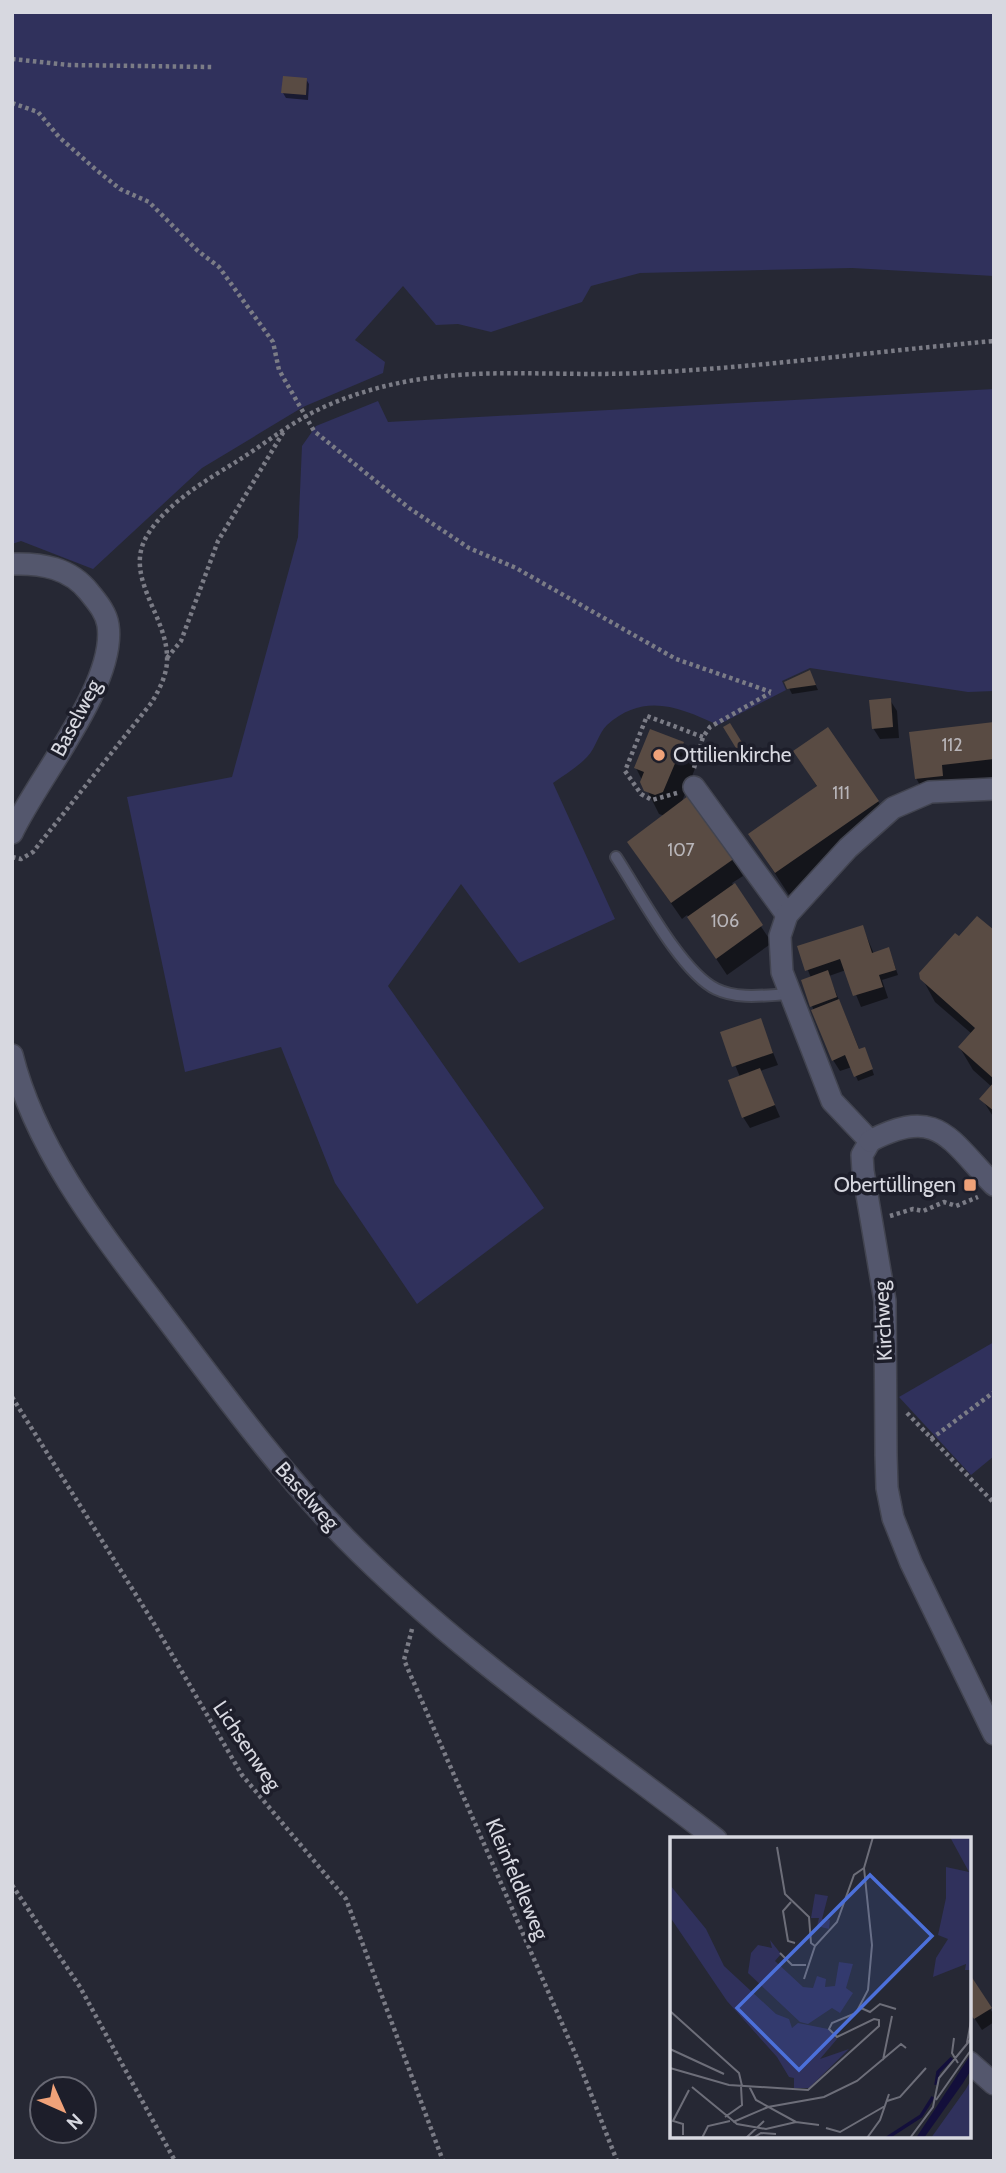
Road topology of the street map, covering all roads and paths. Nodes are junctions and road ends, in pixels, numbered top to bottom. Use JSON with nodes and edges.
{"nodes":[{"id":1,"x":12,"y":59,"type":"edge"},
{"id":2,"x":213,"y":67,"type":"dead end"},
{"id":3,"x":12,"y":103,"type":"edge"},
{"id":4,"x":994,"y":341,"type":"edge"},
{"id":5,"x":306,"y":417,"type":"junction"},
{"id":6,"x":285,"y":430,"type":"junction"},
{"id":7,"x":12,"y":564,"type":"edge"},
{"id":8,"x":167,"y":658,"type":"junction"},
{"id":9,"x":703,"y":737,"type":"junction"},
{"id":10,"x":694,"y":787,"type":"joint"},
{"id":11,"x":994,"y":789,"type":"edge"},
{"id":12,"x":672,"y":795,"type":"dead end"},
{"id":13,"x":12,"y":833,"type":"edge"},
{"id":14,"x":12,"y":857,"type":"edge"},
{"id":15,"x":616,"y":857,"type":"dead end"},
{"id":16,"x":788,"y":915,"type":"junction"},
{"id":17,"x":790,"y":994,"type":"junction"},
{"id":18,"x":12,"y":1055,"type":"edge"},
{"id":19,"x":870,"y":1141,"type":"junction"},
{"id":20,"x":987,"y":1191,"type":"edge"},
{"id":21,"x":897,"y":1214,"type":"dead end"},
{"id":22,"x":886,"y":1391,"type":"junction"},
{"id":23,"x":994,"y":1392,"type":"edge"},
{"id":24,"x":12,"y":1397,"type":"edge"},
{"id":25,"x":931,"y":1439,"type":"junction"},
{"id":26,"x":994,"y":1503,"type":"edge"},
{"id":27,"x":421,"y":1611,"type":"junction"},
{"id":28,"x":994,"y":1734,"type":"edge"},
{"id":29,"x":713,"y":1837,"type":"edge"},
{"id":30,"x":12,"y":1885,"type":"edge"},
{"id":31,"x":971,"y":2064,"type":"edge"},
{"id":32,"x":994,"y":2084,"type":"edge"},
{"id":33,"x":176,"y":2161,"type":"edge"},
{"id":34,"x":443,"y":2161,"type":"edge"},
{"id":35,"x":617,"y":2161,"type":"edge"}],
"edges":[{"from":1,"to":2,"type":"path"},
{"from":3,"to":5,"type":"path"},
{"from":4,"to":5,"type":"path"},
{"from":5,"to":6,"type":"path"},
{"from":5,"to":9,"type":"path"},
{"from":6,"to":8,"type":"path"},
{"from":6,"to":8,"type":"path"},
{"from":7,"to":13,"type":"street","name":"Baselweg"},
{"from":8,"to":14,"type":"path"},
{"from":9,"to":10,"type":"path"},
{"from":9,"to":12,"type":"path"},
{"from":10,"to":16,"type":"street"},
{"from":11,"to":16,"type":"street"},
{"from":15,"to":17,"type":"lane"},
{"from":16,"to":17,"type":"street"},
{"from":17,"to":19,"type":"street"},
{"from":18,"to":27,"type":"street","name":"Baselweg"},
{"from":19,"to":20,"type":"street"},
{"from":19,"to":22,"type":"street","name":"Kirchweg"},
{"from":20,"to":21,"type":"path"},
{"from":22,"to":25,"type":"path"},
{"from":22,"to":28,"type":"street","name":"Kirchweg"},
{"from":23,"to":25,"type":"path"},
{"from":24,"to":34,"type":"path","name":"Lichsenweg"},
{"from":25,"to":26,"type":"path"},
{"from":27,"to":29,"type":"street","name":"Baselweg"},
{"from":27,"to":35,"type":"path","name":"Kleinfeldleweg"},
{"from":30,"to":33,"type":"path"},
{"from":31,"to":32,"type":"street"}]}
